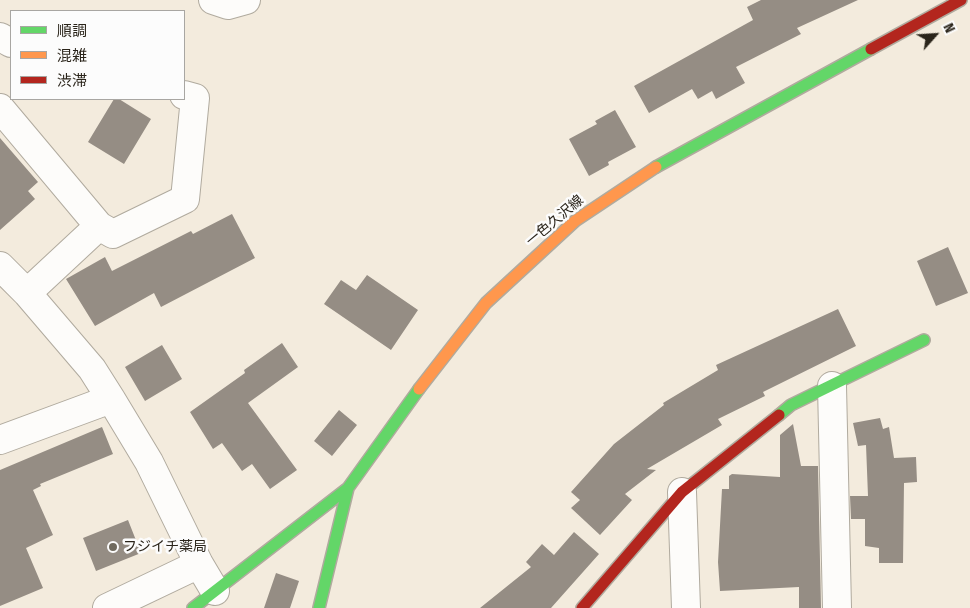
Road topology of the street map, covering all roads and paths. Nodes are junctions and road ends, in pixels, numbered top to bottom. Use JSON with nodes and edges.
{"nodes":[{"id":1,"x":213,"y":0,"type":"edge"},
{"id":2,"x":246,"y":0,"type":"edge"},
{"id":3,"x":961,"y":0,"type":"edge"},
{"id":4,"x":185,"y":95,"type":"edge"},
{"id":5,"x":0,"y":108,"type":"edge"},
{"id":6,"x":99,"y":226,"type":"junction"},
{"id":7,"x":0,"y":266,"type":"edge"},
{"id":8,"x":27,"y":293,"type":"junction"},
{"id":9,"x":924,"y":340,"type":"dead end"},
{"id":10,"x":832,"y":386,"type":"junction"},
{"id":11,"x":111,"y":399,"type":"junction"},
{"id":12,"x":0,"y":440,"type":"edge"},
{"id":13,"x":348,"y":488,"type":"junction"},
{"id":14,"x":682,"y":492,"type":"junction"},
{"id":15,"x":199,"y":564,"type":"junction"},
{"id":16,"x":215,"y":591,"type":"junction"},
{"id":17,"x":107,"y":608,"type":"edge"},
{"id":18,"x":193,"y":608,"type":"edge"},
{"id":19,"x":319,"y":608,"type":"edge"},
{"id":20,"x":582,"y":608,"type":"edge"},
{"id":21,"x":686,"y":608,"type":"edge"},
{"id":22,"x":837,"y":608,"type":"edge"}],
"edges":[{"from":1,"to":2,"type":"street"},
{"from":3,"to":13,"type":"main road","name":"一色久沢線"},
{"from":4,"to":6,"type":"street"},
{"from":5,"to":6,"type":"street"},
{"from":6,"to":8,"type":"street"},
{"from":7,"to":8,"type":"street"},
{"from":8,"to":11,"type":"street"},
{"from":9,"to":10,"type":"main road"},
{"from":10,"to":14,"type":"main road"},
{"from":10,"to":22,"type":"street"},
{"from":11,"to":12,"type":"street"},
{"from":11,"to":15,"type":"street"},
{"from":13,"to":16,"type":"main road"},
{"from":13,"to":19,"type":"main road","name":"一色久沢線"},
{"from":14,"to":20,"type":"main road"},
{"from":14,"to":21,"type":"street"},
{"from":15,"to":16,"type":"street"},
{"from":15,"to":17,"type":"street"},
{"from":16,"to":18,"type":"main road"}]}
